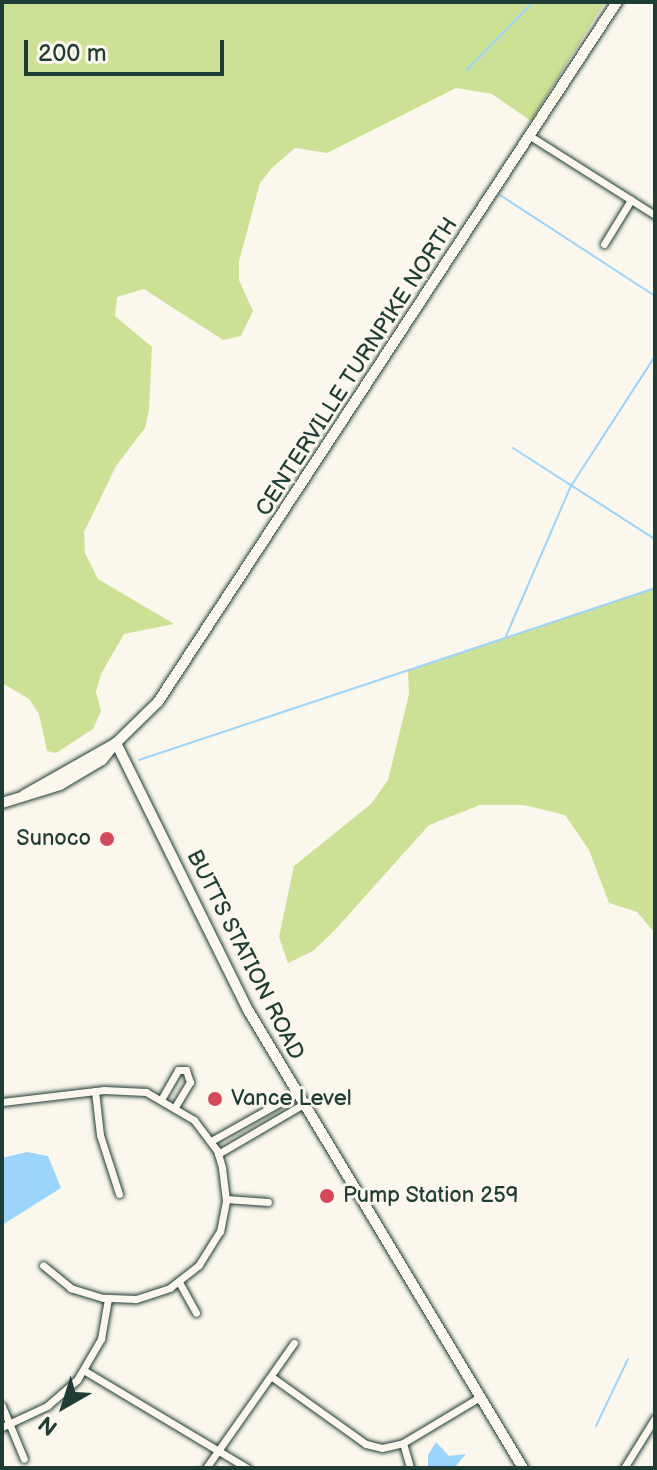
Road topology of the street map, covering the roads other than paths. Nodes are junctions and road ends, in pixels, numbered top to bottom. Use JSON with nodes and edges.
{"nodes":[{"id":1,"x":617,"y":2,"type":"edge"},
{"id":2,"x":530,"y":136,"type":"junction"},
{"id":3,"x":631,"y":200,"type":"junction"},
{"id":4,"x":655,"y":215,"type":"edge"},
{"id":5,"x":604,"y":244,"type":"dead end"},
{"id":6,"x":116,"y":743,"type":"junction"},
{"id":7,"x":2,"y":803,"type":"edge"},
{"id":8,"x":95,"y":1091,"type":"junction"},
{"id":9,"x":295,"y":1094,"type":"junction"},
{"id":10,"x":162,"y":1098,"type":"junction"},
{"id":11,"x":2,"y":1102,"type":"edge"},
{"id":12,"x":176,"y":1105,"type":"junction"},
{"id":13,"x":302,"y":1105,"type":"junction"},
{"id":14,"x":211,"y":1141,"type":"junction"},
{"id":15,"x":218,"y":1154,"type":"junction"},
{"id":16,"x":119,"y":1194,"type":"dead end"},
{"id":17,"x":226,"y":1199,"type":"junction"},
{"id":18,"x":268,"y":1202,"type":"dead end"},
{"id":19,"x":43,"y":1265,"type":"dead end"},
{"id":20,"x":179,"y":1282,"type":"junction"},
{"id":21,"x":108,"y":1299,"type":"junction"},
{"id":22,"x":196,"y":1313,"type":"dead end"},
{"id":23,"x":294,"y":1343,"type":"dead end"},
{"id":24,"x":85,"y":1371,"type":"junction"},
{"id":25,"x":272,"y":1377,"type":"junction"},
{"id":26,"x":480,"y":1397,"type":"junction"},
{"id":27,"x":2,"y":1406,"type":"edge"},
{"id":28,"x":655,"y":1418,"type":"edge"},
{"id":29,"x":6,"y":1425,"type":"edge"},
{"id":30,"x":403,"y":1443,"type":"junction"},
{"id":31,"x":220,"y":1450,"type":"junction"},
{"id":32,"x":24,"y":1459,"type":"dead end"},
{"id":33,"x":206,"y":1468,"type":"edge"},
{"id":34,"x":247,"y":1468,"type":"edge"},
{"id":35,"x":410,"y":1468,"type":"edge"},
{"id":36,"x":523,"y":1468,"type":"edge"},
{"id":37,"x":624,"y":1468,"type":"edge"}],
"edges":[{"from":1,"to":2,"type":"main road","name":"CENTERVILLE TURNPIKE NORTH"},
{"from":2,"to":3,"type":"street"},
{"from":2,"to":6,"type":"main road","name":"CENTERVILLE TURNPIKE NORTH"},
{"from":3,"to":4,"type":"street"},
{"from":3,"to":5,"type":"street"},
{"from":6,"to":7,"type":"main road","name":"CENTERVILLE TURNPIKE NORTH"},
{"from":6,"to":9,"type":"main road","name":"BUTTS STATION ROAD"},
{"from":8,"to":10,"type":"street"},
{"from":8,"to":11,"type":"street"},
{"from":8,"to":16,"type":"street"},
{"from":9,"to":13,"type":"main road","name":"BUTTS STATION ROAD"},
{"from":9,"to":14,"type":"street"},
{"from":10,"to":12,"type":"street"},
{"from":10,"to":12,"type":"street"},
{"from":12,"to":14,"type":"street"},
{"from":13,"to":15,"type":"street"},
{"from":13,"to":26,"type":"main road","name":"BUTTS STATION ROAD"},
{"from":14,"to":15,"type":"street"},
{"from":15,"to":17,"type":"street"},
{"from":17,"to":18,"type":"street"},
{"from":17,"to":20,"type":"street"},
{"from":19,"to":21,"type":"street"},
{"from":20,"to":21,"type":"street"},
{"from":20,"to":22,"type":"street"},
{"from":21,"to":24,"type":"street"},
{"from":23,"to":25,"type":"street"},
{"from":24,"to":29,"type":"street"},
{"from":24,"to":31,"type":"street"},
{"from":25,"to":30,"type":"street"},
{"from":25,"to":31,"type":"street"},
{"from":26,"to":30,"type":"street"},
{"from":26,"to":36,"type":"main road","name":"BUTTS STATION ROAD"},
{"from":27,"to":29,"type":"street"},
{"from":28,"to":37,"type":"street"},
{"from":29,"to":32,"type":"street"},
{"from":30,"to":35,"type":"street"},
{"from":31,"to":33,"type":"street"},
{"from":31,"to":34,"type":"street"}]}
